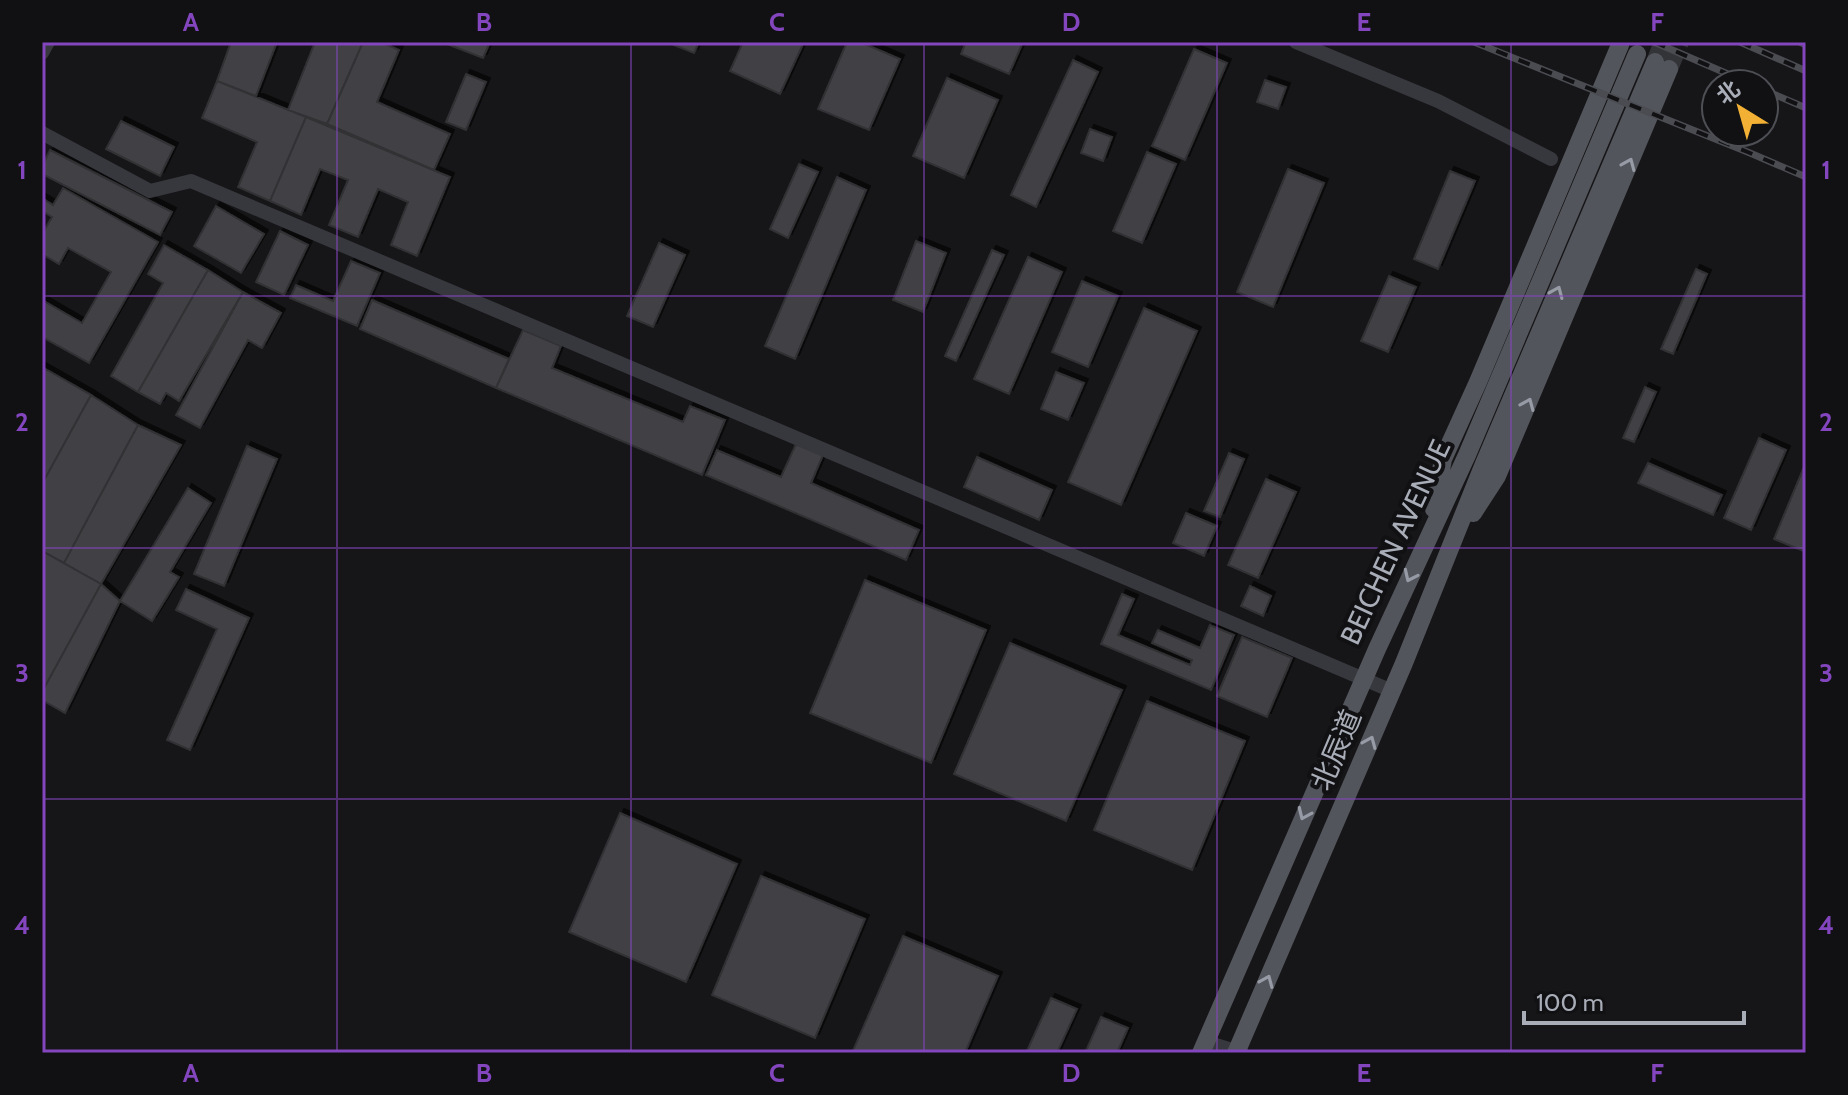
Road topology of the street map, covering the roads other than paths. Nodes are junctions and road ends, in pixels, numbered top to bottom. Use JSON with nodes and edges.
{"nodes":[{"id":1,"x":48,"y":42,"type":"edge"},
{"id":2,"x":1296,"y":42,"type":"edge"},
{"id":3,"x":1628,"y":49,"type":"dead end"},
{"id":4,"x":42,"y":53,"type":"edge"},
{"id":5,"x":1662,"y":66,"type":"tunnel mouth"},
{"id":6,"x":42,"y":133,"type":"edge"},
{"id":7,"x":1551,"y":159,"type":"dead end"},
{"id":8,"x":1364,"y":679,"type":"junction"},
{"id":9,"x":1392,"y":691,"type":"junction"},
{"id":10,"x":1204,"y":1050,"type":"edge"},
{"id":11,"x":1239,"y":1052,"type":"edge"}],
"edges":[{"from":1,"to":4,"type":"street"},
{"from":2,"to":7,"type":"street"},
{"from":3,"to":8,"type":"main road","name":"BEICHEN AVENUE","one_way":true},
{"from":9,"to":5,"type":"main road","name":"北辰道","one_way":true},
{"from":6,"to":8,"type":"street"},
{"from":8,"to":9,"type":"street"},
{"from":8,"to":10,"type":"main road","name":"BEICHEN AVENUE","one_way":true},
{"from":11,"to":9,"type":"main road","name":"北辰道","one_way":true},
{"from":10,"to":11,"type":"street"}]}
